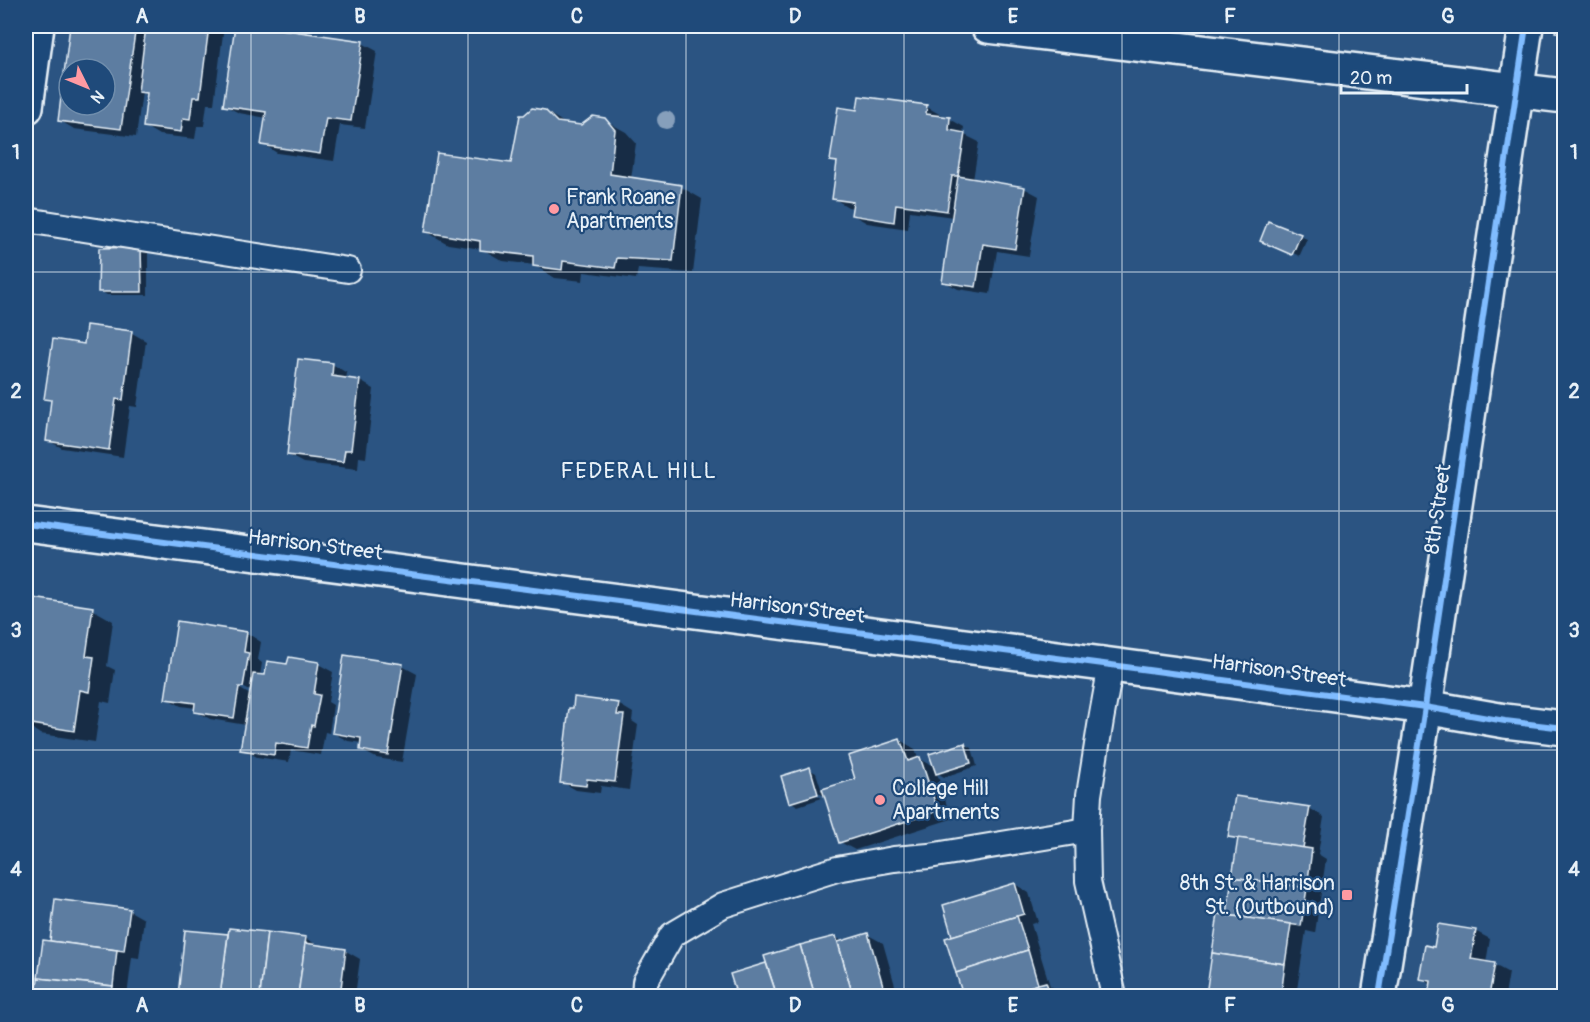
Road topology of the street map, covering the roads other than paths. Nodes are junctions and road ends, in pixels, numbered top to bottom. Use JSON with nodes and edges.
{"nodes":[{"id":1,"x":37,"y":26,"type":"edge"},
{"id":2,"x":988,"y":26,"type":"edge"},
{"id":3,"x":1526,"y":26,"type":"edge"},
{"id":4,"x":1517,"y":90,"type":"junction"},
{"id":5,"x":1564,"y":96,"type":"edge"},
{"id":6,"x":26,"y":107,"type":"edge"},
{"id":7,"x":26,"y":220,"type":"edge"},
{"id":8,"x":348,"y":270,"type":"dead end"},
{"id":9,"x":26,"y":524,"type":"edge"},
{"id":10,"x":1112,"y":664,"type":"junction"},
{"id":11,"x":1425,"y":707,"type":"junction"},
{"id":12,"x":1564,"y":728,"type":"edge"},
{"id":13,"x":1087,"y":830,"type":"junction"},
{"id":14,"x":644,"y":996,"type":"edge"},
{"id":15,"x":1114,"y":996,"type":"edge"},
{"id":16,"x":1378,"y":996,"type":"edge"}],
"edges":[{"from":1,"to":6,"type":"street"},
{"from":2,"to":4,"type":"street"},
{"from":3,"to":4,"type":"street","name":"8th Street"},
{"from":4,"to":5,"type":"street"},
{"from":4,"to":11,"type":"street","name":"8th Street"},
{"from":7,"to":8,"type":"lane"},
{"from":9,"to":10,"type":"street","name":"Harrison Street"},
{"from":10,"to":11,"type":"street","name":"Harrison Street"},
{"from":10,"to":13,"type":"lane"},
{"from":11,"to":12,"type":"street","name":"Harrison Street"},
{"from":11,"to":16,"type":"street","name":"8th Street"},
{"from":13,"to":14,"type":"lane"},
{"from":13,"to":15,"type":"lane"}]}
